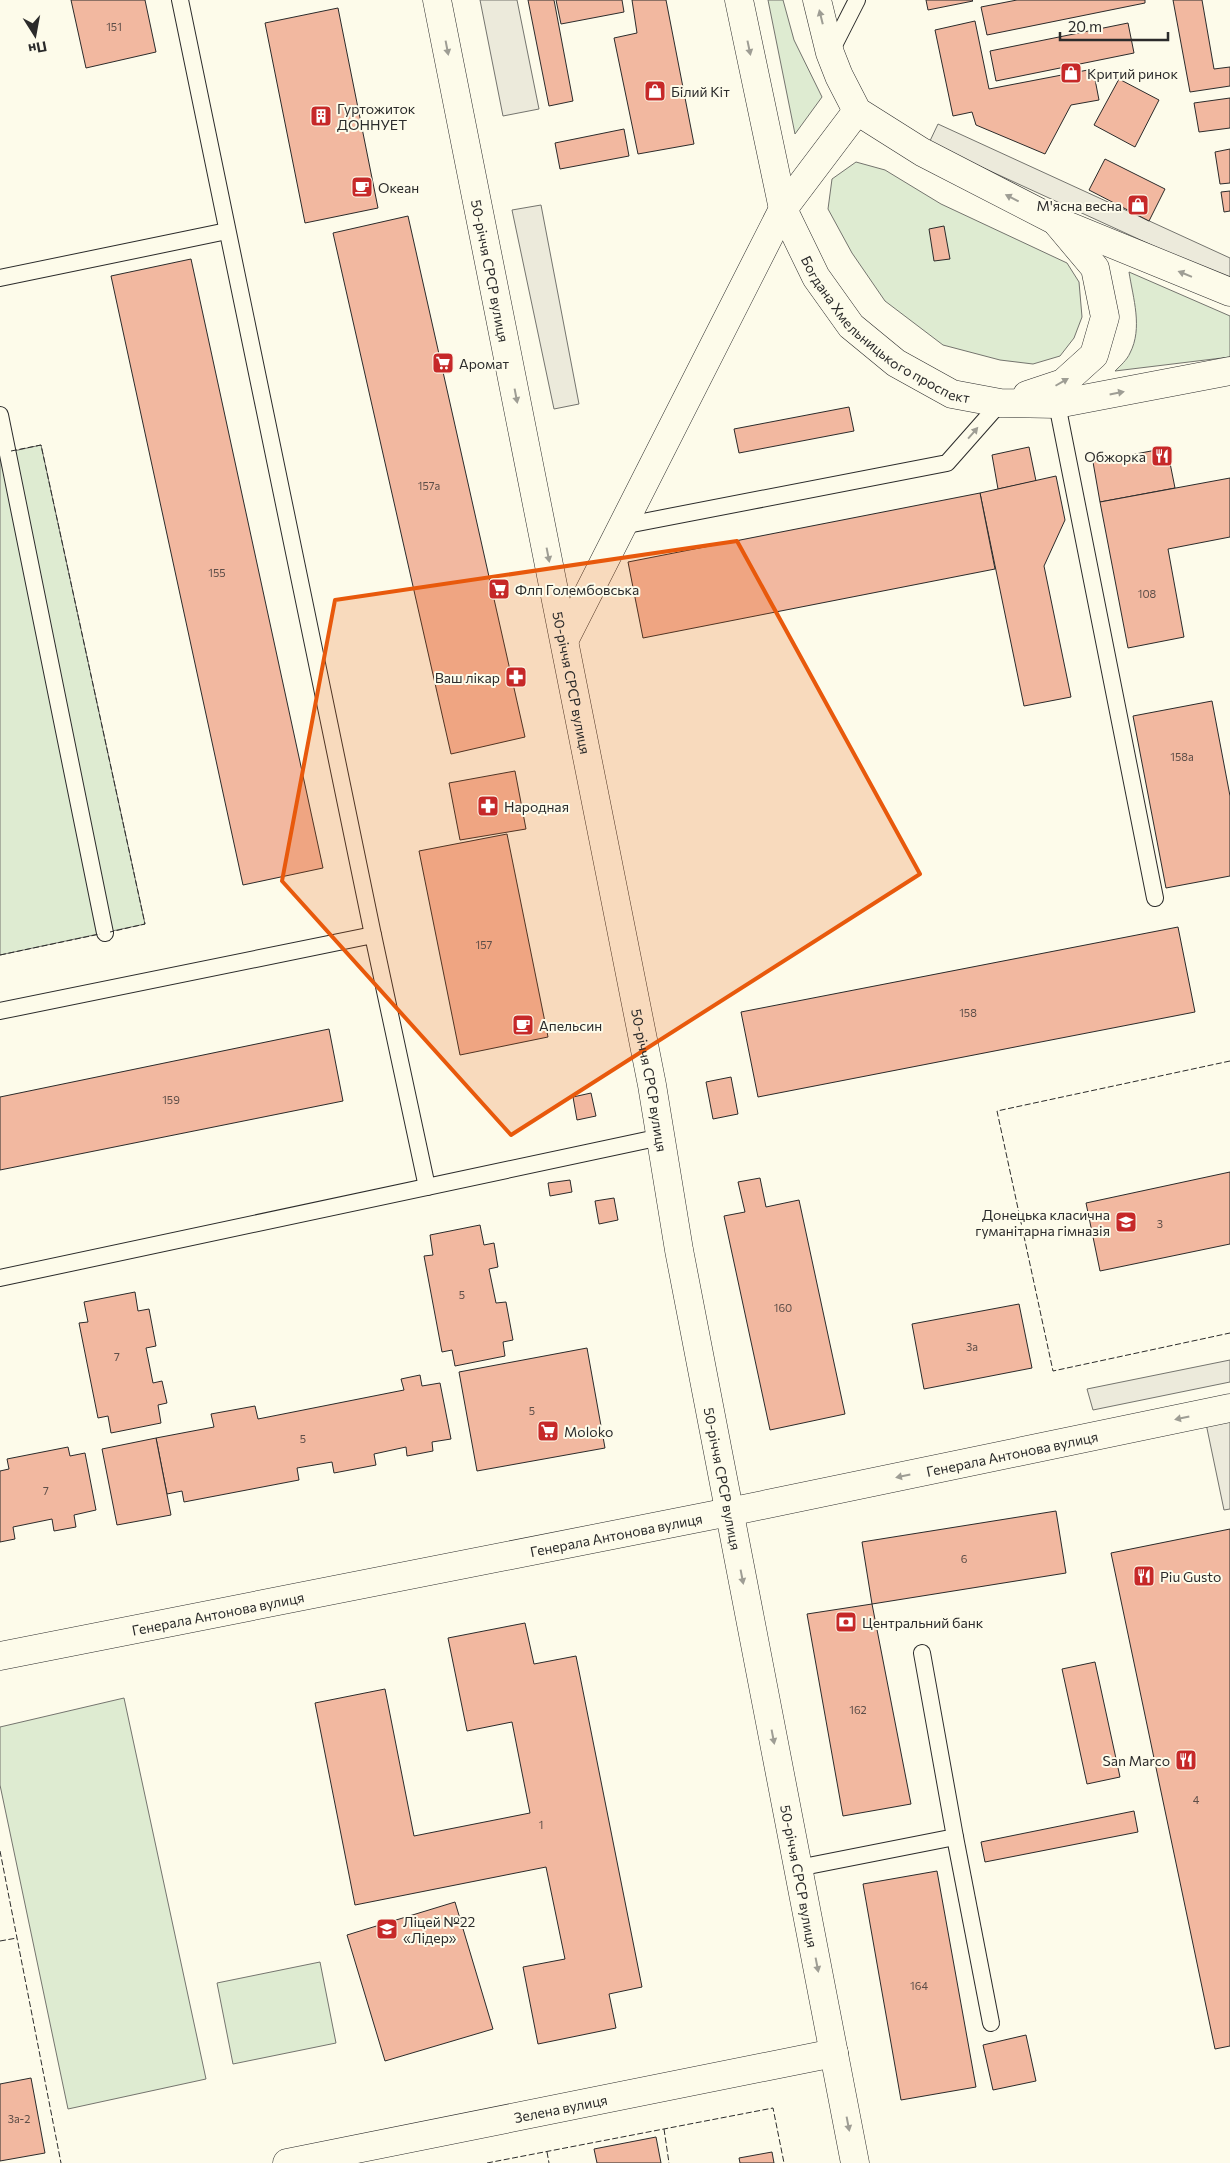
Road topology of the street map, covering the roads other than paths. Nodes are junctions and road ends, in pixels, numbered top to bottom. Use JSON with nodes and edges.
{"nodes":[{"id":1,"x":180,"y":0,"type":"edge"},
{"id":2,"x":437,"y":0,"type":"edge"},
{"id":3,"x":739,"y":0,"type":"edge"},
{"id":4,"x":818,"y":0,"type":"edge"},
{"id":5,"x":857,"y":0,"type":"edge"},
{"id":6,"x":830,"y":52,"type":"junction"},
{"id":7,"x":857,"y":112,"type":"junction"},
{"id":8,"x":782,"y":209,"type":"junction"},
{"id":9,"x":1056,"y":220,"type":"junction"},
{"id":10,"x":227,"y":231,"type":"junction"},
{"id":11,"x":0,"y":278,"type":"edge"},
{"id":12,"x":1230,"y":292,"type":"edge"},
{"id":13,"x":1230,"y":370,"type":"edge"},
{"id":14,"x":1000,"y":404,"type":"junction"},
{"id":15,"x":1057,"y":404,"type":"junction"},
{"id":16,"x":0,"y":415,"type":"edge"},
{"id":17,"x":622,"y":526,"type":"junction"},
{"id":18,"x":565,"y":639,"type":"junction"},
{"id":19,"x":1155,"y":898,"type":"dead end"},
{"id":20,"x":105,"y":933,"type":"dead end"},
{"id":21,"x":373,"y":935,"type":"junction"},
{"id":22,"x":0,"y":1011,"type":"edge"},
{"id":23,"x":661,"y":1137,"type":"junction"},
{"id":24,"x":427,"y":1188,"type":"junction"},
{"id":25,"x":0,"y":1278,"type":"edge"},
{"id":26,"x":1230,"y":1408,"type":"edge"},
{"id":27,"x":729,"y":1512,"type":"junction"},
{"id":28,"x":922,"y":1653,"type":"dead end"},
{"id":29,"x":0,"y":1656,"type":"edge"},
{"id":30,"x":955,"y":1837,"type":"junction"},
{"id":31,"x":798,"y":1868,"type":"junction"},
{"id":32,"x":991,"y":2023,"type":"dead end"},
{"id":33,"x":834,"y":2053,"type":"junction"},
{"id":34,"x":287,"y":2163,"type":"edge"},
{"id":35,"x":855,"y":2163,"type":"edge"}],
"edges":[{"from":1,"to":10,"type":"lane"},
{"from":2,"to":18,"type":"street","name":"50-річчя СРСР вулиця","one_way":true},
{"from":3,"to":8,"type":"street","name":"Богдана Хмельницького проспект","one_way":true},
{"from":6,"to":4,"type":"street","one_way":true},
{"from":5,"to":6,"type":"lane"},
{"from":6,"to":7,"type":"street"},
{"from":7,"to":8,"type":"street"},
{"from":9,"to":7,"type":"street","one_way":true},
{"from":8,"to":14,"type":"street","name":"Богдана Хмельницького проспект"},
{"from":8,"to":17,"type":"street"},
{"from":12,"to":9,"type":"street","one_way":true},
{"from":14,"to":9,"type":"street","one_way":true},
{"from":10,"to":11,"type":"lane"},
{"from":10,"to":21,"type":"lane"},
{"from":15,"to":13,"type":"street","name":"Богдана Хмельницького проспект","one_way":true},
{"from":14,"to":15,"type":"street","name":"Богдана Хмельницького проспект"},
{"from":17,"to":14,"type":"lane","one_way":true},
{"from":15,"to":19,"type":"lane"},
{"from":16,"to":20,"type":"lane"},
{"from":17,"to":18,"type":"street"},
{"from":18,"to":23,"type":"street","name":"50-річчя СРСР вулиця"},
{"from":21,"to":22,"type":"lane"},
{"from":21,"to":24,"type":"lane"},
{"from":23,"to":24,"type":"lane"},
{"from":23,"to":27,"type":"street","name":"50-річчя СРСР вулиця"},
{"from":24,"to":25,"type":"lane"},
{"from":26,"to":27,"type":"street","name":"Генерала Антонова вулиця","one_way":true},
{"from":27,"to":29,"type":"street","name":"Генерала Антонова вулиця"},
{"from":27,"to":31,"type":"street","name":"50-річчя СРСР вулиця","one_way":true},
{"from":28,"to":30,"type":"lane"},
{"from":30,"to":31,"type":"lane"},
{"from":30,"to":32,"type":"lane"},
{"from":31,"to":33,"type":"street","name":"50-річчя СРСР вулиця","one_way":true},
{"from":33,"to":34,"type":"street","name":"Зелена вулиця"},
{"from":33,"to":35,"type":"street","name":"50-річчя СРСР вулиця","one_way":true}]}
